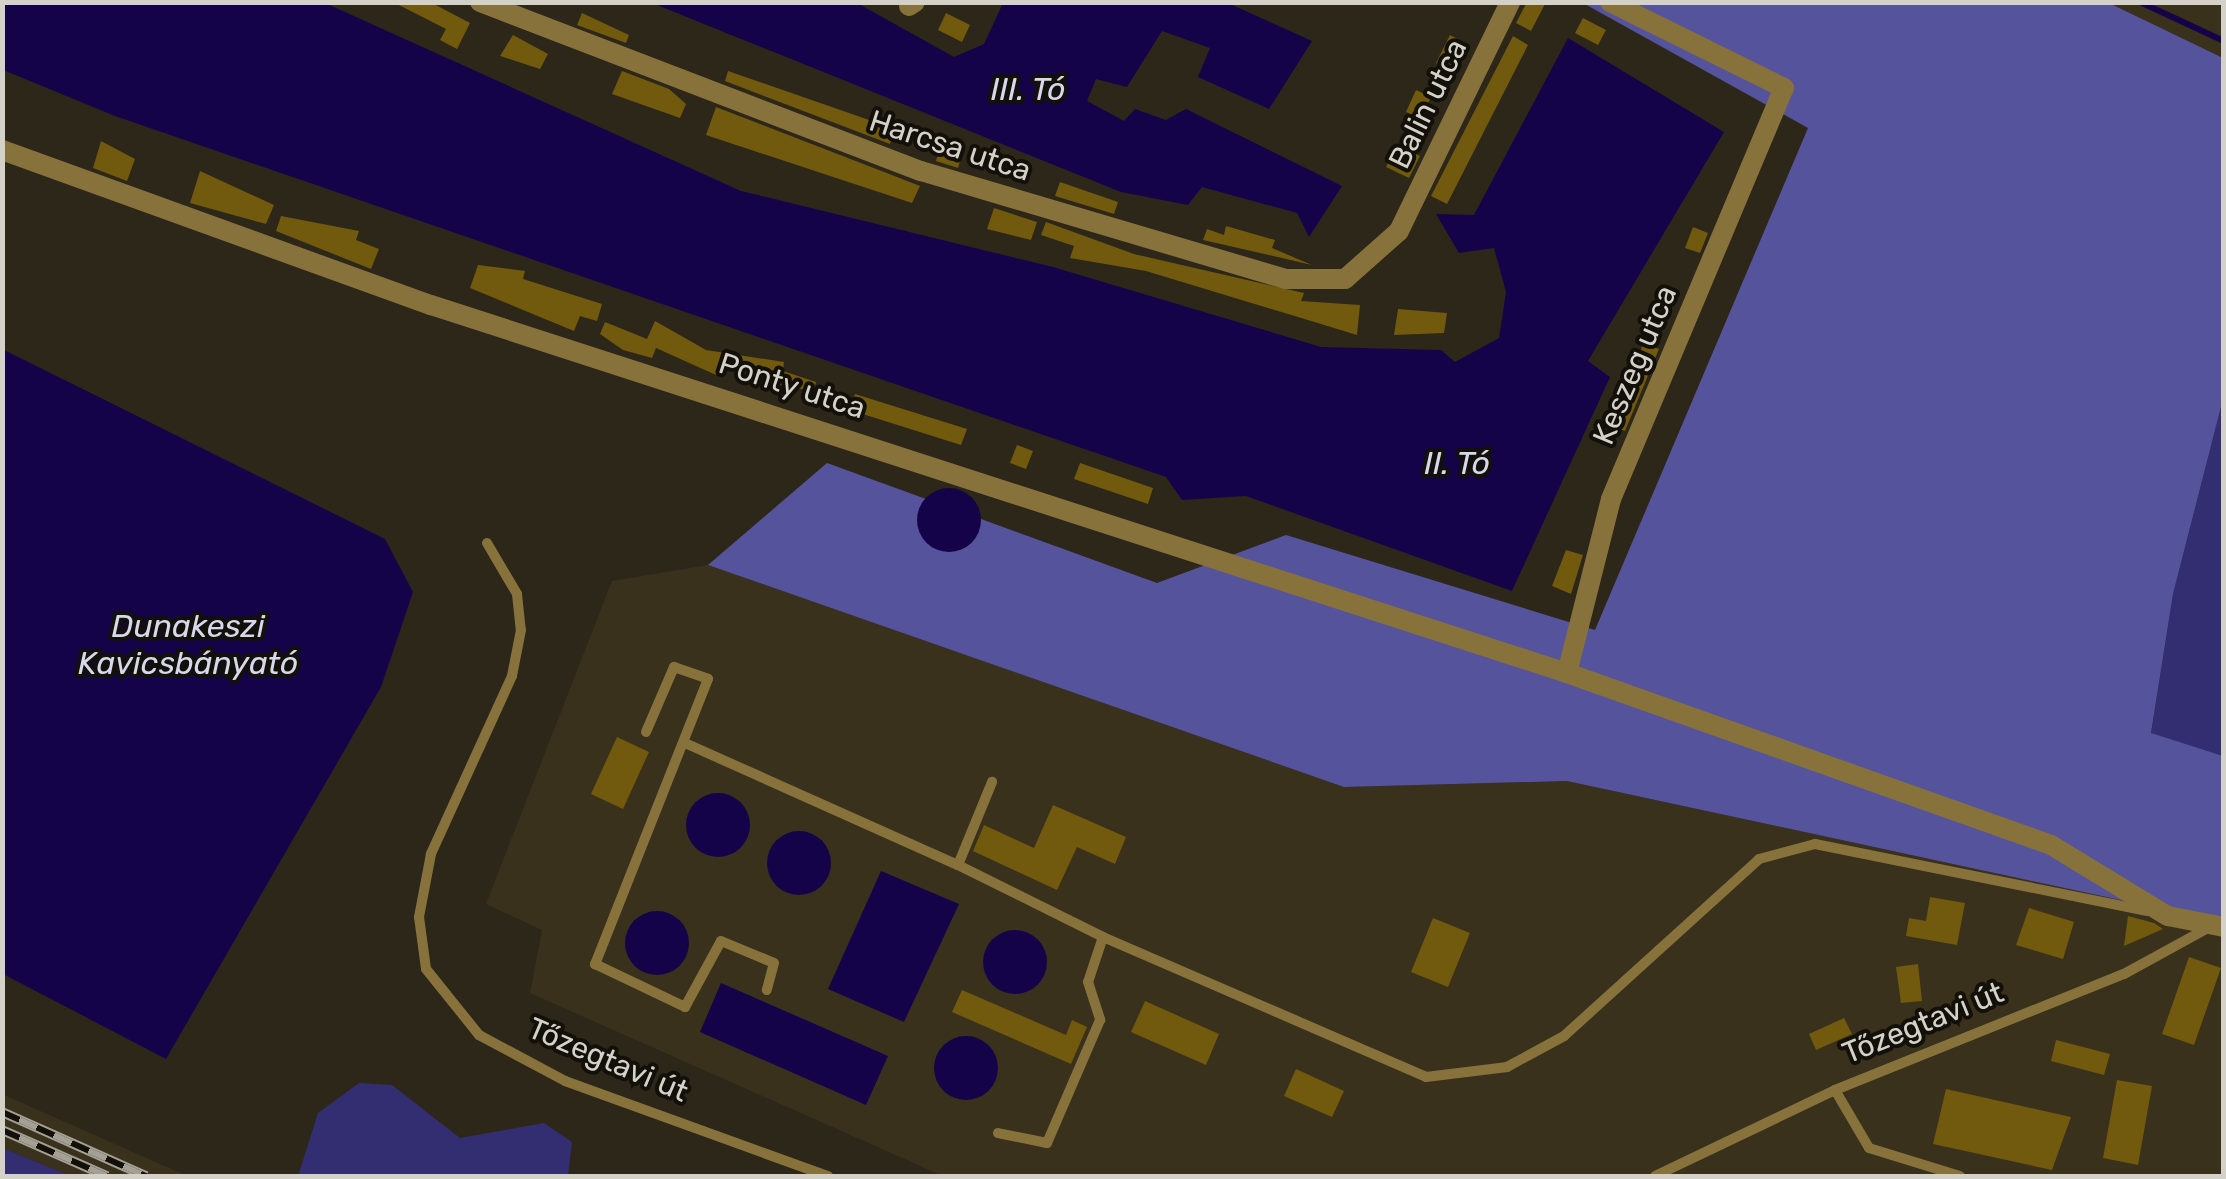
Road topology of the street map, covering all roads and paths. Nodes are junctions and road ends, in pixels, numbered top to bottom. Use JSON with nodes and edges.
{"nodes":[{"id":1,"x":480,"y":2,"type":"edge"},
{"id":2,"x":1510,"y":2,"type":"edge"},
{"id":3,"x":1610,"y":2,"type":"edge"},
{"id":4,"x":2,"y":150,"type":"edge"},
{"id":5,"x":1399,"y":231,"type":"joint"},
{"id":6,"x":487,"y":544,"type":"dead end"},
{"id":7,"x":1566,"y":672,"type":"junction"},
{"id":8,"x":646,"y":732,"type":"dead end"},
{"id":9,"x":685,"y":743,"type":"junction"},
{"id":10,"x":992,"y":782,"type":"dead end"},
{"id":11,"x":958,"y":865,"type":"junction"},
{"id":12,"x":2168,"y":916,"type":"junction"},
{"id":13,"x":2218,"y":926,"type":"edge"},
{"id":14,"x":1103,"y":936,"type":"junction"},
{"id":15,"x":767,"y":990,"type":"dead end"},
{"id":16,"x":1835,"y":1090,"type":"junction"},
{"id":17,"x":998,"y":1133,"type":"dead end"},
{"id":18,"x":828,"y":1176,"type":"edge"},
{"id":19,"x":1656,"y":1176,"type":"edge"},
{"id":20,"x":1960,"y":1176,"type":"edge"}],
"edges":[{"from":1,"to":5,"type":"street","name":"Harcsa utca"},
{"from":2,"to":5,"type":"street","name":"Balin utca"},
{"from":3,"to":7,"type":"street","name":"Keszeg utca"},
{"from":4,"to":7,"type":"street","name":"Ponty utca"},
{"from":6,"to":18,"type":"lane","name":"Tőzegtavi út"},
{"from":7,"to":12,"type":"street","name":"Ponty utca"},
{"from":8,"to":9,"type":"lane"},
{"from":9,"to":11,"type":"lane"},
{"from":9,"to":15,"type":"lane"},
{"from":10,"to":11,"type":"lane"},
{"from":11,"to":14,"type":"lane"},
{"from":12,"to":13,"type":"street","name":"Tőzegtavi út"},
{"from":12,"to":14,"type":"lane"},
{"from":13,"to":16,"type":"lane","name":"Tőzegtavi út"},
{"from":14,"to":17,"type":"lane"},
{"from":16,"to":19,"type":"lane","name":"Tőzegtavi út"},
{"from":16,"to":20,"type":"lane"}]}
